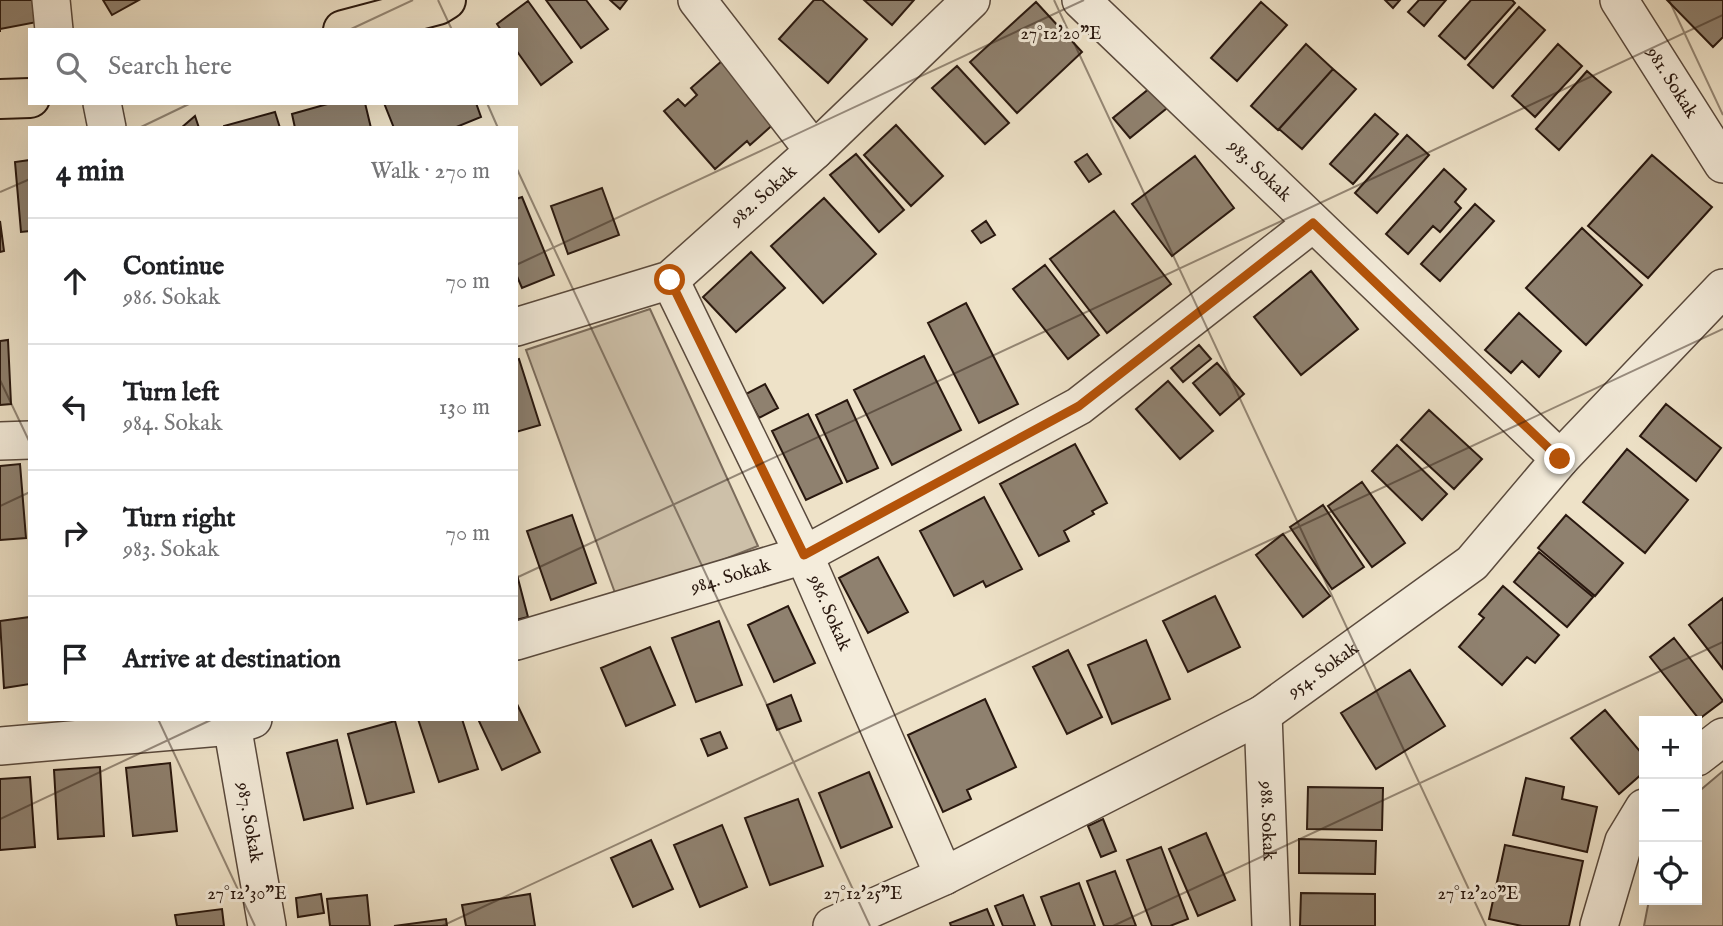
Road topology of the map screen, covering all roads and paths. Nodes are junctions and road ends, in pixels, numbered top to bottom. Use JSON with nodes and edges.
{"nodes":[{"id":1,"x":51,"y":0,"type":"edge"},
{"id":2,"x":446,"y":0,"type":"edge"},
{"id":3,"x":697,"y":0,"type":"edge"},
{"id":4,"x":971,"y":0,"type":"edge"},
{"id":5,"x":1081,"y":0,"type":"edge"},
{"id":6,"x":1629,"y":4,"type":"edge"},
{"id":7,"x":54,"y":28,"type":"edge"},
{"id":8,"x":351,"y":28,"type":"edge"},
{"id":9,"x":0,"y":99,"type":"edge"},
{"id":10,"x":28,"y":99,"type":"edge"},
{"id":11,"x":102,"y":105,"type":"edge"},
{"id":12,"x":107,"y":126,"type":"edge"},
{"id":13,"x":814,"y":151,"type":"junction"},
{"id":14,"x":1723,"y":164,"type":"edge"},
{"id":15,"x":1313,"y":223,"type":"junction"},
{"id":16,"x":670,"y":280,"type":"junction"},
{"id":17,"x":1723,"y":288,"type":"edge"},
{"id":18,"x":518,"y":326,"type":"edge"},
{"id":19,"x":28,"y":440,"type":"edge"},
{"id":20,"x":0,"y":441,"type":"edge"},
{"id":21,"x":1560,"y":459,"type":"junction"},
{"id":22,"x":804,"y":555,"type":"junction"},
{"id":23,"x":518,"y":640,"type":"edge"},
{"id":24,"x":1263,"y":714,"type":"junction"},
{"id":25,"x":239,"y":721,"type":"edge"},
{"id":26,"x":1723,"y":737,"type":"edge"},
{"id":27,"x":0,"y":746,"type":"edge"},
{"id":28,"x":1702,"y":753,"type":"edge"},
{"id":29,"x":1639,"y":816,"type":"edge"},
{"id":30,"x":944,"y":876,"type":"junction"},
{"id":31,"x":267,"y":926,"type":"edge"},
{"id":32,"x":832,"y":926,"type":"edge"},
{"id":33,"x":1271,"y":926,"type":"edge"},
{"id":34,"x":1599,"y":926,"type":"edge"}],
"edges":[{"from":1,"to":7,"type":"street"},
{"from":2,"to":8,"type":"main road"},
{"from":3,"to":13,"type":"street"},
{"from":4,"to":13,"type":"street","name":"982. Sokak"},
{"from":5,"to":15,"type":"street","name":"983. Sokak"},
{"from":6,"to":14,"type":"street","name":"981. Sokak"},
{"from":9,"to":10,"type":"main road"},
{"from":11,"to":12,"type":"street"},
{"from":13,"to":16,"type":"street","name":"982. Sokak"},
{"from":15,"to":21,"type":"street","name":"983. Sokak"},
{"from":15,"to":22,"type":"street","name":"984. Sokak"},
{"from":16,"to":18,"type":"street","name":"982. Sokak"},
{"from":16,"to":22,"type":"street","name":"986. Sokak"},
{"from":17,"to":21,"type":"street","name":"954. Sokak"},
{"from":19,"to":20,"type":"street"},
{"from":21,"to":24,"type":"street","name":"954. Sokak"},
{"from":22,"to":23,"type":"street","name":"984. Sokak"},
{"from":22,"to":30,"type":"street","name":"986. Sokak"},
{"from":24,"to":30,"type":"street","name":"954. Sokak"},
{"from":24,"to":33,"type":"street","name":"988. Sokak"},
{"from":25,"to":27,"type":"street"},
{"from":25,"to":31,"type":"street","name":"987. Sokak"},
{"from":26,"to":28,"type":"street"},
{"from":29,"to":34,"type":"street"},
{"from":30,"to":32,"type":"street","name":"954. Sokak"}]}
